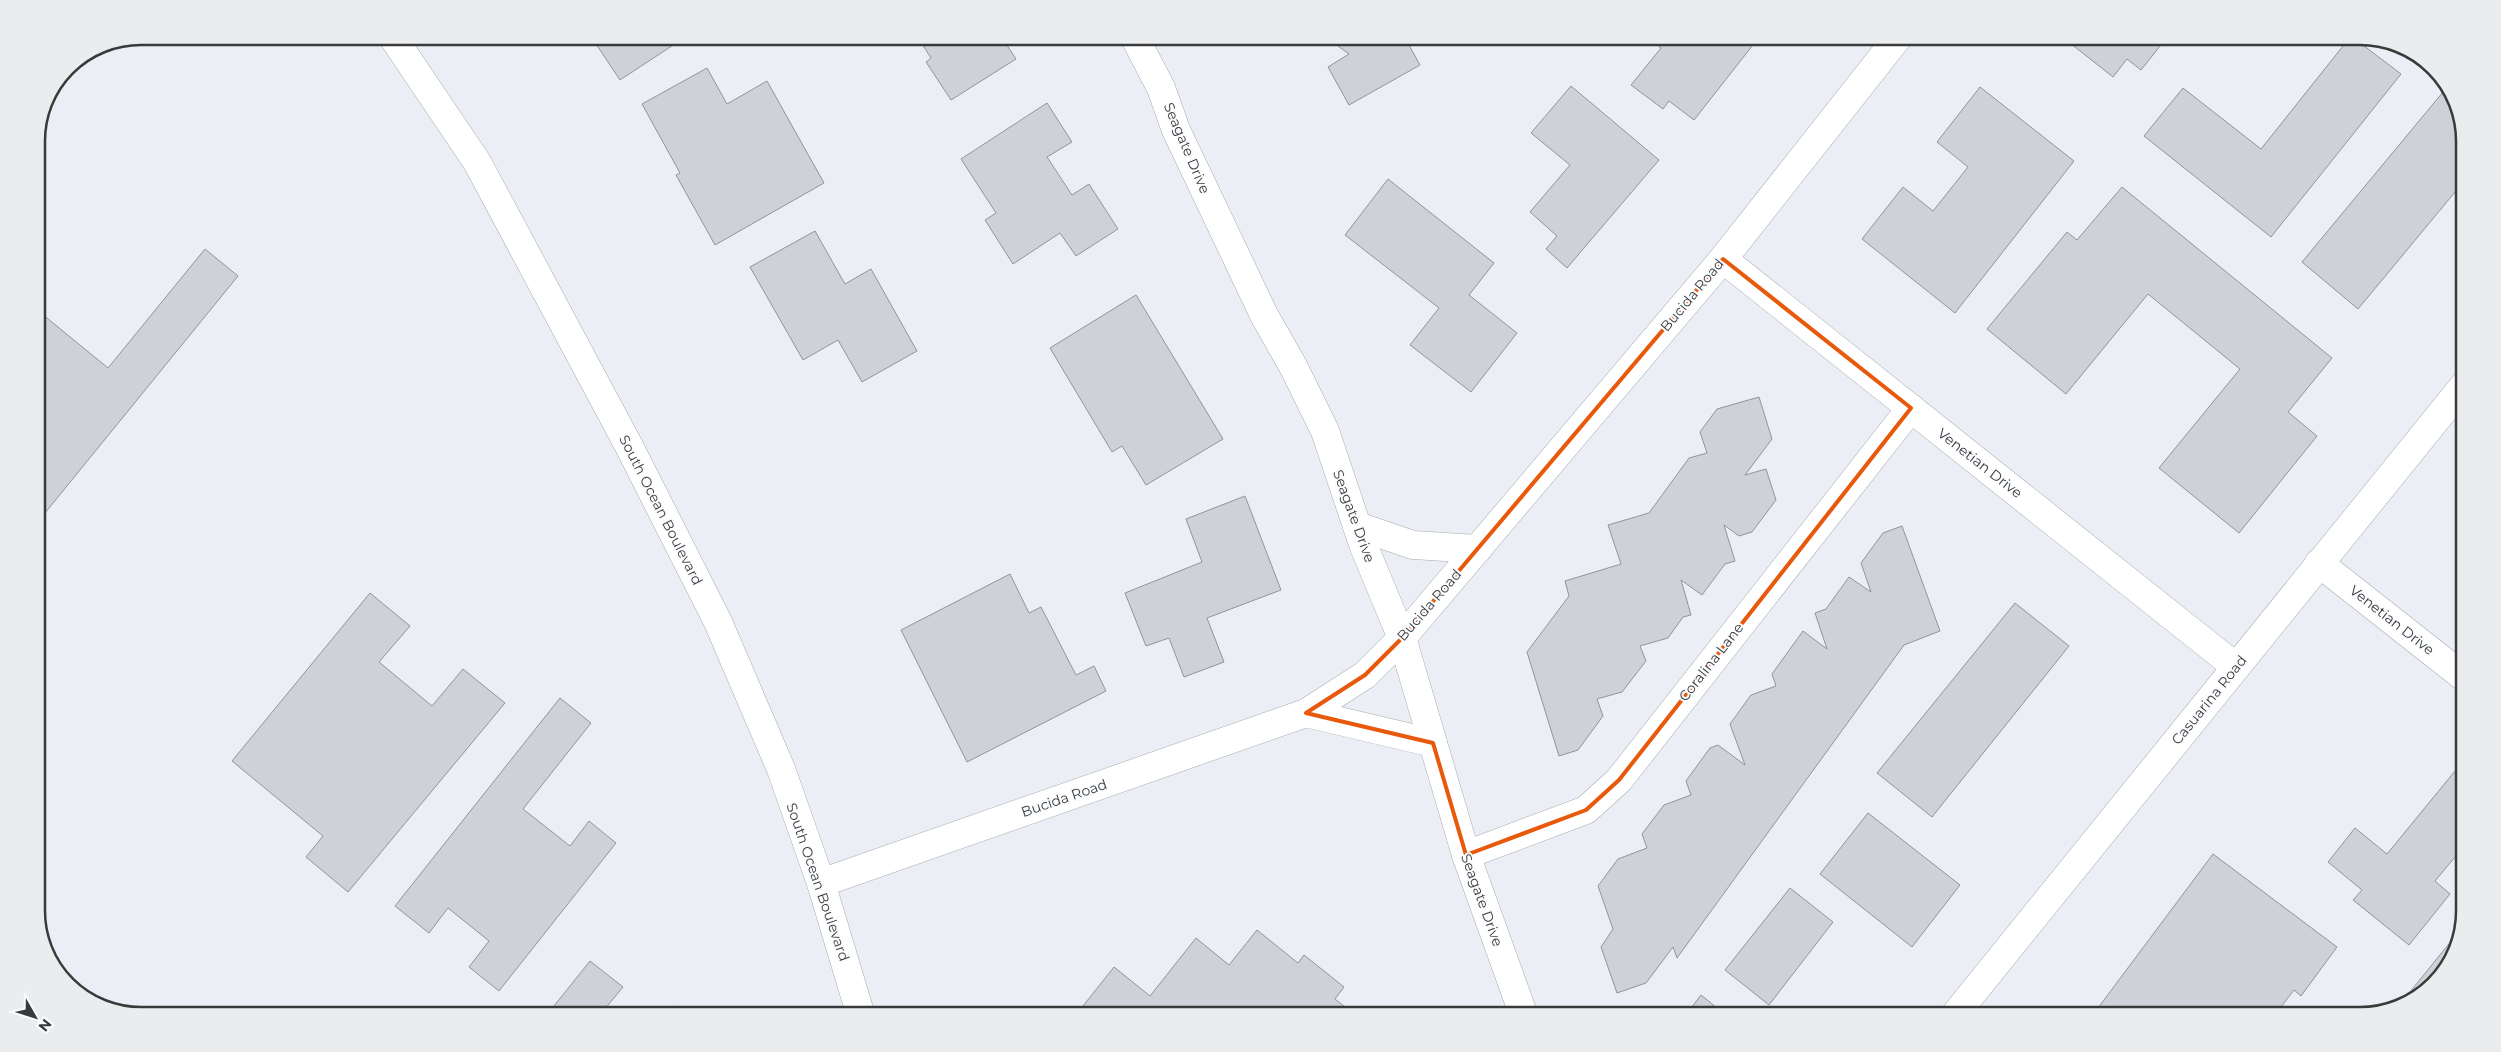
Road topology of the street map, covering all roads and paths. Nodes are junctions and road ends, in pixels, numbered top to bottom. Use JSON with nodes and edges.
{"nodes":[{"id":1,"x":398,"y":45,"type":"edge"},
{"id":2,"x":1139,"y":45,"type":"edge"},
{"id":3,"x":1893,"y":45,"type":"edge"},
{"id":4,"x":1723,"y":259,"type":"junction"},
{"id":5,"x":2456,"y":395,"type":"edge"},
{"id":6,"x":1911,"y":408,"type":"junction"},
{"id":7,"x":1357,"y":526,"type":"junction"},
{"id":8,"x":1478,"y":548,"type":"junction"},
{"id":9,"x":2319,"y":563,"type":"junction"},
{"id":10,"x":1402,"y":638,"type":"junction"},
{"id":11,"x":2236,"y":667,"type":"junction"},
{"id":12,"x":2456,"y":671,"type":"edge"},
{"id":13,"x":1306,"y":713,"type":"junction"},
{"id":14,"x":1433,"y":743,"type":"junction"},
{"id":15,"x":1466,"y":855,"type":"junction"},
{"id":16,"x":821,"y":883,"type":"junction"},
{"id":17,"x":858,"y":1007,"type":"edge"},
{"id":18,"x":1521,"y":1007,"type":"edge"},
{"id":19,"x":1961,"y":1007,"type":"edge"}],
"edges":[{"from":1,"to":16,"type":"street","name":"South Ocean Boulevard"},
{"from":2,"to":7,"type":"street","name":"Seagate Drive"},
{"from":3,"to":4,"type":"street","name":"Bucida Road"},
{"from":4,"to":6,"type":"street","name":"Venetian Drive"},
{"from":4,"to":8,"type":"street","name":"Bucida Road"},
{"from":5,"to":9,"type":"street","name":"Casuarina Road"},
{"from":6,"to":11,"type":"street","name":"Venetian Drive"},
{"from":6,"to":15,"type":"street","name":"Coralina Lane"},
{"from":7,"to":8,"type":"street","name":"Bucida Road"},
{"from":7,"to":10,"type":"street","name":"Seagate Drive"},
{"from":8,"to":10,"type":"street","name":"Bucida Road"},
{"from":9,"to":11,"type":"street","name":"Casuarina Road"},
{"from":9,"to":12,"type":"street","name":"Venetian Drive"},
{"from":10,"to":13,"type":"street","name":"Bucida Road"},
{"from":10,"to":14,"type":"street","name":"Seagate Drive"},
{"from":11,"to":19,"type":"street","name":"Casuarina Road"},
{"from":13,"to":14,"type":"street"},
{"from":13,"to":16,"type":"street","name":"Bucida Road"},
{"from":14,"to":15,"type":"street","name":"Seagate Drive"},
{"from":15,"to":18,"type":"street","name":"Seagate Drive"},
{"from":16,"to":17,"type":"street","name":"South Ocean Boulevard"}]}
